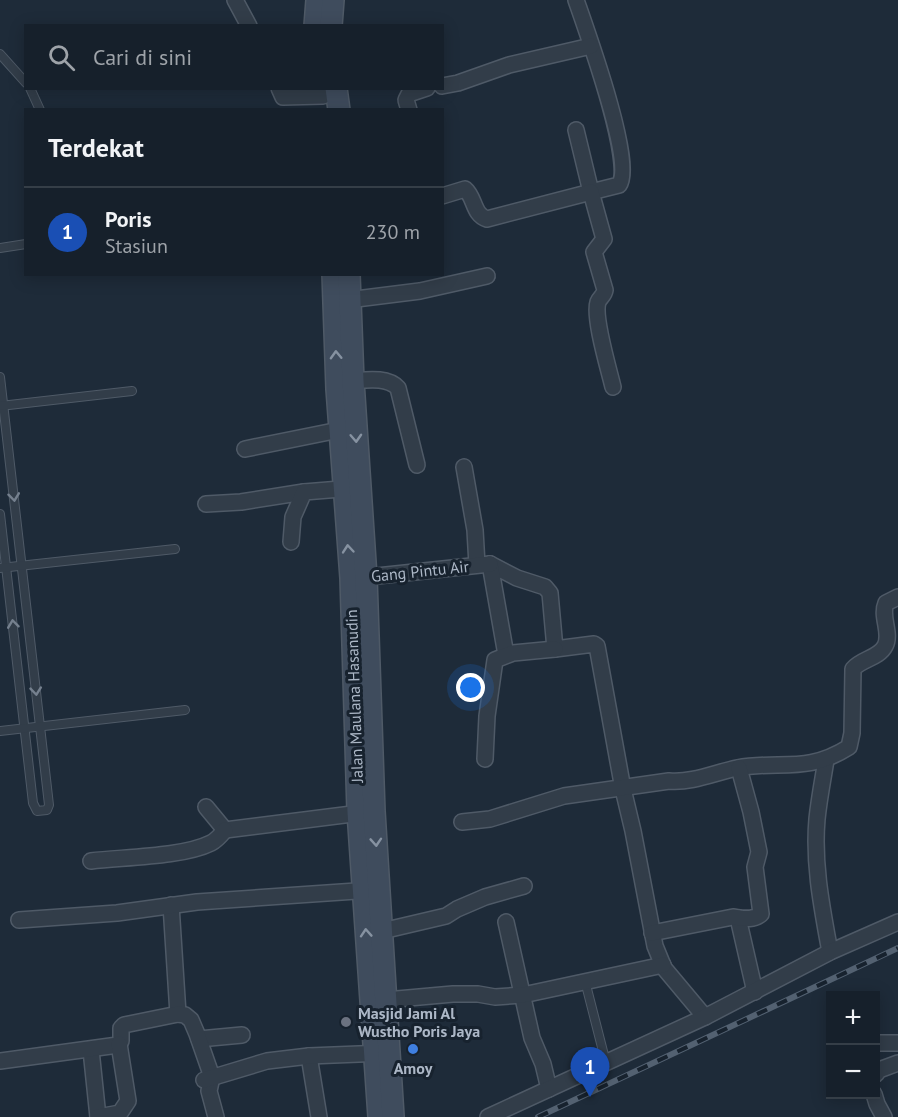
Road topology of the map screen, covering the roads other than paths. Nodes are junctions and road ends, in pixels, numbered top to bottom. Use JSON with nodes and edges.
{"nodes":[{"id":1,"x":235,"y":0,"type":"edge"},
{"id":2,"x":317,"y":0,"type":"edge"},
{"id":3,"x":333,"y":0,"type":"edge"},
{"id":4,"x":576,"y":0,"type":"edge"},
{"id":5,"x":248,"y":24,"type":"edge"},
{"id":6,"x":315,"y":24,"type":"edge"},
{"id":7,"x":331,"y":24,"type":"edge"},
{"id":8,"x":591,"y":46,"type":"junction"},
{"id":9,"x":0,"y":54,"type":"edge"},
{"id":10,"x":24,"y":81,"type":"edge"},
{"id":11,"x":444,"y":86,"type":"edge"},
{"id":12,"x":31,"y":90,"type":"edge"},
{"id":13,"x":280,"y":90,"type":"edge"},
{"id":14,"x":421,"y":90,"type":"edge"},
{"id":15,"x":329,"y":98,"type":"edge"},
{"id":16,"x":39,"y":108,"type":"edge"},
{"id":17,"x":408,"y":108,"type":"edge"},
{"id":18,"x":576,"y":130,"type":"dead end"},
{"id":19,"x":591,"y":192,"type":"junction"},
{"id":20,"x":444,"y":195,"type":"edge"},
{"id":21,"x":24,"y":244,"type":"edge"},
{"id":22,"x":0,"y":248,"type":"edge"},
{"id":23,"x":334,"y":276,"type":"edge"},
{"id":24,"x":348,"y":276,"type":"edge"},
{"id":25,"x":487,"y":276,"type":"dead end"},
{"id":26,"x":342,"y":301,"type":"junction"},
{"id":27,"x":0,"y":376,"type":"edge"},
{"id":28,"x":344,"y":381,"type":"junction"},
{"id":29,"x":613,"y":387,"type":"dead end"},
{"id":30,"x":132,"y":391,"type":"dead end"},
{"id":31,"x":2,"y":406,"type":"edge"},
{"id":32,"x":329,"y":432,"type":"junction"},
{"id":33,"x":245,"y":448,"type":"dead end"},
{"id":34,"x":417,"y":465,"type":"dead end"},
{"id":35,"x":464,"y":467,"type":"dead end"},
{"id":36,"x":346,"y":489,"type":"junction"},
{"id":37,"x":309,"y":492,"type":"junction"},
{"id":38,"x":206,"y":504,"type":"dead end"},
{"id":39,"x":0,"y":514,"type":"edge"},
{"id":40,"x":291,"y":542,"type":"dead end"},
{"id":41,"x":175,"y":549,"type":"dead end"},
{"id":42,"x":483,"y":564,"type":"junction"},
{"id":43,"x":22,"y":565,"type":"junction"},
{"id":44,"x":3,"y":567,"type":"edge"},
{"id":45,"x":358,"y":578,"type":"junction"},
{"id":46,"x":898,"y":597,"type":"edge"},
{"id":47,"x":555,"y":649,"type":"junction"},
{"id":48,"x":506,"y":655,"type":"junction"},
{"id":49,"x":185,"y":710,"type":"dead end"},
{"id":50,"x":40,"y":726,"type":"junction"},
{"id":51,"x":25,"y":728,"type":"junction"},
{"id":52,"x":0,"y":731,"type":"edge"},
{"id":53,"x":485,"y":759,"type":"dead end"},
{"id":54,"x":826,"y":760,"type":"junction"},
{"id":55,"x":739,"y":768,"type":"junction"},
{"id":56,"x":623,"y":789,"type":"junction"},
{"id":57,"x":206,"y":807,"type":"dead end"},
{"id":58,"x":358,"y":813,"type":"junction"},
{"id":59,"x":462,"y":822,"type":"dead end"},
{"id":60,"x":225,"y":830,"type":"junction"},
{"id":61,"x":92,"y":861,"type":"dead end"},
{"id":62,"x":524,"y":886,"type":"dead end"},
{"id":63,"x":361,"y":890,"type":"junction"},
{"id":64,"x":171,"y":905,"type":"junction"},
{"id":65,"x":738,"y":918,"type":"junction"},
{"id":66,"x":19,"y":920,"type":"dead end"},
{"id":67,"x":506,"y":922,"type":"dead end"},
{"id":68,"x":898,"y":922,"type":"edge"},
{"id":69,"x":381,"y":931,"type":"junction"},
{"id":70,"x":652,"y":933,"type":"junction"},
{"id":71,"x":830,"y":952,"type":"junction"},
{"id":72,"x":663,"y":965,"type":"junction"},
{"id":73,"x":585,"y":981,"type":"junction"},
{"id":74,"x":755,"y":992,"type":"junction"},
{"id":75,"x":523,"y":995,"type":"junction"},
{"id":76,"x":386,"y":1000,"type":"junction"},
{"id":77,"x":178,"y":1014,"type":"junction"},
{"id":78,"x":705,"y":1017,"type":"junction"},
{"id":79,"x":242,"y":1035,"type":"dead end"},
{"id":80,"x":199,"y":1039,"type":"junction"},
{"id":81,"x":880,"y":1043,"type":"edge"},
{"id":82,"x":898,"y":1043,"type":"edge"},
{"id":83,"x":119,"y":1044,"type":"junction"},
{"id":84,"x":91,"y":1050,"type":"junction"},
{"id":85,"x":381,"y":1053,"type":"junction"},
{"id":86,"x":309,"y":1056,"type":"junction"},
{"id":87,"x":0,"y":1061,"type":"edge"},
{"id":88,"x":606,"y":1063,"type":"junction"},
{"id":89,"x":898,"y":1063,"type":"edge"},
{"id":90,"x":880,"y":1070,"type":"edge"},
{"id":91,"x":208,"y":1078,"type":"junction"},
{"id":92,"x":549,"y":1089,"type":"junction"},
{"id":93,"x":875,"y":1099,"type":"edge"},
{"id":94,"x":98,"y":1117,"type":"edge"},
{"id":95,"x":216,"y":1117,"type":"edge"},
{"id":96,"x":319,"y":1117,"type":"edge"},
{"id":97,"x":379,"y":1117,"type":"edge"},
{"id":98,"x":393,"y":1117,"type":"edge"},
{"id":99,"x":488,"y":1117,"type":"edge"},
{"id":100,"x":884,"y":1117,"type":"edge"}],
"edges":[{"from":1,"to":5,"type":"street"},
{"from":2,"to":6,"type":"street"},
{"from":3,"to":7,"type":"street"},
{"from":4,"to":8,"type":"street"},
{"from":8,"to":11,"type":"street"},
{"from":8,"to":19,"type":"street"},
{"from":9,"to":10,"type":"lane"},
{"from":12,"to":16,"type":"lane"},
{"from":13,"to":15,"type":"street"},
{"from":14,"to":17,"type":"street"},
{"from":18,"to":19,"type":"street"},
{"from":19,"to":20,"type":"street"},
{"from":19,"to":29,"type":"street"},
{"from":21,"to":22,"type":"lane"},
{"from":23,"to":26,"type":"street","name":"Jalan Maulana Hasanudin"},
{"from":24,"to":26,"type":"street","name":"Jalan Maulana Hasanudin"},
{"from":25,"to":26,"type":"street"},
{"from":26,"to":28,"type":"street","name":"Jalan Maulana Hasanudin"},
{"from":27,"to":31,"type":"lane"},
{"from":28,"to":32,"type":"street","name":"Jalan Maulana Hasanudin"},
{"from":28,"to":34,"type":"street"},
{"from":28,"to":36,"type":"street","name":"Jalan Maulana Hasanudin","one_way":true},
{"from":30,"to":31,"type":"lane"},
{"from":31,"to":43,"type":"lane","one_way":true},
{"from":32,"to":33,"type":"street"},
{"from":32,"to":36,"type":"street","name":"Jalan Maulana Hasanudin"},
{"from":35,"to":42,"type":"street"},
{"from":36,"to":37,"type":"street"},
{"from":36,"to":45,"type":"street","name":"Jalan Maulana Hasanudin"},
{"from":37,"to":38,"type":"street"},
{"from":37,"to":40,"type":"street"},
{"from":39,"to":44,"type":"lane"},
{"from":41,"to":43,"type":"lane"},
{"from":42,"to":45,"type":"street","name":"Gang Pintu Air"},
{"from":42,"to":47,"type":"street"},
{"from":42,"to":48,"type":"street"},
{"from":43,"to":44,"type":"lane"},
{"from":43,"to":50,"type":"lane","one_way":true},
{"from":51,"to":44,"type":"lane","one_way":true},
{"from":45,"to":58,"type":"street","name":"Jalan Maulana Hasanudin"},
{"from":46,"to":54,"type":"street"},
{"from":47,"to":48,"type":"street"},
{"from":47,"to":56,"type":"street"},
{"from":48,"to":53,"type":"street"},
{"from":49,"to":50,"type":"lane"},
{"from":50,"to":51,"type":"lane"},
{"from":50,"to":51,"type":"lane"},
{"from":51,"to":52,"type":"lane"},
{"from":54,"to":55,"type":"street"},
{"from":54,"to":71,"type":"street"},
{"from":55,"to":56,"type":"street"},
{"from":55,"to":65,"type":"street"},
{"from":56,"to":59,"type":"street"},
{"from":56,"to":70,"type":"street"},
{"from":57,"to":60,"type":"street"},
{"from":58,"to":60,"type":"street"},
{"from":58,"to":63,"type":"street","name":"Jalan Maulana Hasanudin"},
{"from":60,"to":61,"type":"street"},
{"from":62,"to":69,"type":"street"},
{"from":63,"to":64,"type":"street"},
{"from":63,"to":69,"type":"street","name":"Jalan Maulana Hasanudin"},
{"from":85,"to":63,"type":"street","name":"Jalan Maulana Hasanudin","one_way":true},
{"from":64,"to":66,"type":"street"},
{"from":64,"to":77,"type":"street"},
{"from":65,"to":70,"type":"street"},
{"from":65,"to":74,"type":"street"},
{"from":67,"to":75,"type":"street"},
{"from":68,"to":71,"type":"street"},
{"from":69,"to":76,"type":"street","name":"Jalan Maulana Hasanudin"},
{"from":70,"to":72,"type":"street"},
{"from":71,"to":74,"type":"street"},
{"from":72,"to":73,"type":"street"},
{"from":72,"to":78,"type":"street"},
{"from":73,"to":75,"type":"street"},
{"from":73,"to":88,"type":"lane"},
{"from":74,"to":78,"type":"street"},
{"from":75,"to":76,"type":"street"},
{"from":75,"to":92,"type":"street"},
{"from":76,"to":85,"type":"street","name":"Jalan Maulana Hasanudin"},
{"from":77,"to":80,"type":"street"},
{"from":77,"to":83,"type":"street"},
{"from":78,"to":88,"type":"street"},
{"from":79,"to":80,"type":"street"},
{"from":80,"to":91,"type":"street"},
{"from":81,"to":82,"type":"street"},
{"from":83,"to":84,"type":"street"},
{"from":83,"to":94,"type":"street"},
{"from":84,"to":87,"type":"street"},
{"from":84,"to":94,"type":"street"},
{"from":85,"to":86,"type":"street"},
{"from":85,"to":97,"type":"street","name":"Jalan Maulana Hasanudin"},
{"from":85,"to":98,"type":"street","name":"Jalan Maulana Hasanudin"},
{"from":86,"to":91,"type":"street"},
{"from":86,"to":96,"type":"street"},
{"from":88,"to":92,"type":"street"},
{"from":89,"to":90,"type":"street"},
{"from":91,"to":95,"type":"street"},
{"from":92,"to":99,"type":"street"},
{"from":93,"to":100,"type":"street"}]}
